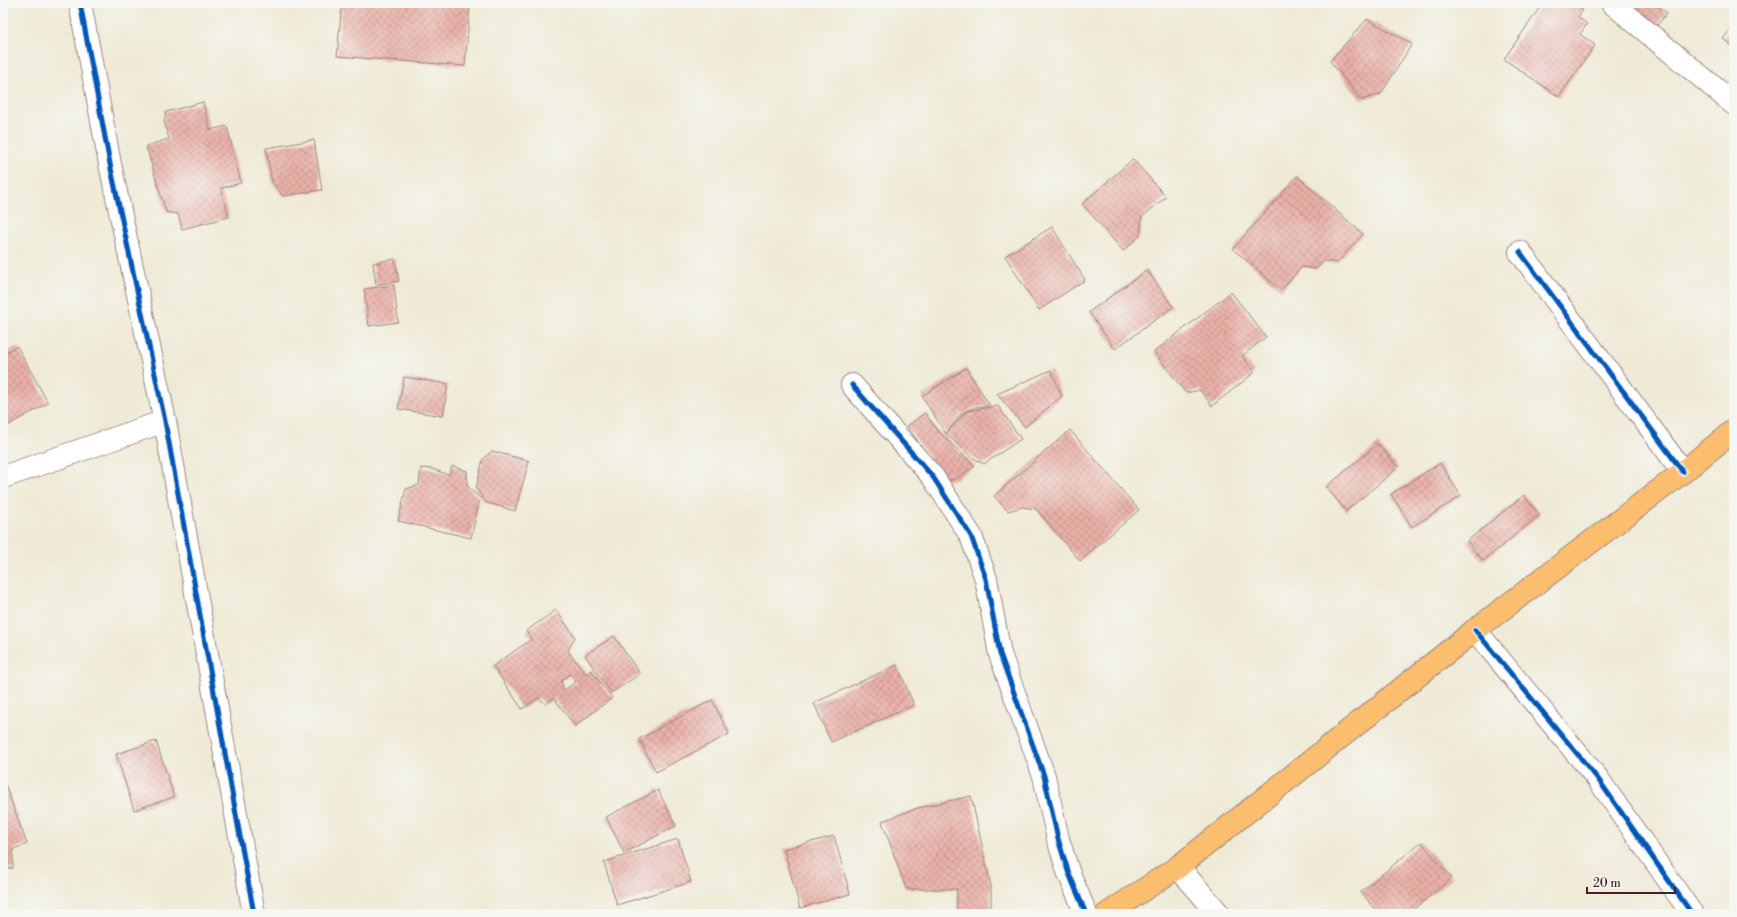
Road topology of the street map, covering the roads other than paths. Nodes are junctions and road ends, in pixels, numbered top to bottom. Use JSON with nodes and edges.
{"nodes":[{"id":1,"x":80,"y":3,"type":"edge"},
{"id":2,"x":1612,"y":3,"type":"edge"},
{"id":3,"x":1734,"y":104,"type":"edge"},
{"id":4,"x":1520,"y":252,"type":"dead end"},
{"id":5,"x":852,"y":385,"type":"dead end"},
{"id":6,"x":165,"y":421,"type":"junction"},
{"id":7,"x":1734,"y":430,"type":"edge"},
{"id":8,"x":1683,"y":472,"type":"junction"},
{"id":9,"x":3,"y":477,"type":"edge"},
{"id":10,"x":1475,"y":630,"type":"junction"},
{"id":11,"x":1178,"y":867,"type":"junction"},
{"id":12,"x":254,"y":914,"type":"edge"},
{"id":13,"x":1086,"y":914,"type":"edge"},
{"id":14,"x":1107,"y":914,"type":"edge"},
{"id":15,"x":1219,"y":914,"type":"edge"},
{"id":16,"x":1692,"y":914,"type":"edge"}],
"edges":[{"from":1,"to":6,"type":"street"},
{"from":2,"to":3,"type":"street"},
{"from":4,"to":8,"type":"street"},
{"from":5,"to":13,"type":"street"},
{"from":6,"to":9,"type":"street"},
{"from":6,"to":12,"type":"street"},
{"from":7,"to":8,"type":"main road"},
{"from":8,"to":10,"type":"main road"},
{"from":10,"to":11,"type":"main road"},
{"from":10,"to":16,"type":"street"},
{"from":11,"to":14,"type":"main road"},
{"from":11,"to":15,"type":"street"}]}
